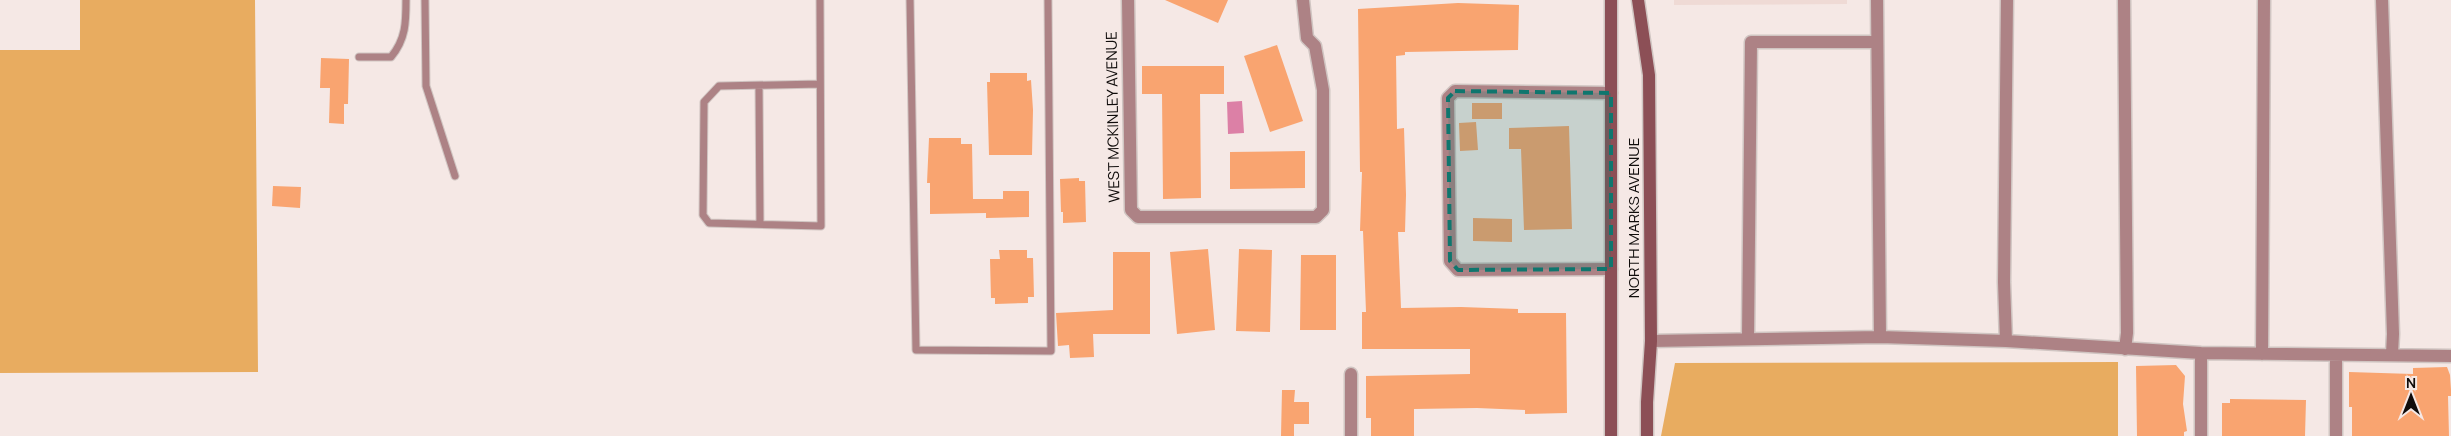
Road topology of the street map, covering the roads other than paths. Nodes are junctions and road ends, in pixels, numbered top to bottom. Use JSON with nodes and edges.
{"nodes":[{"id":1,"x":406,"y":0,"type":"edge"},
{"id":2,"x":425,"y":0,"type":"edge"},
{"id":3,"x":820,"y":0,"type":"edge"},
{"id":4,"x":910,"y":0,"type":"edge"},
{"id":5,"x":1048,"y":0,"type":"edge"},
{"id":6,"x":1128,"y":0,"type":"edge"},
{"id":7,"x":1303,"y":0,"type":"edge"},
{"id":8,"x":1611,"y":0,"type":"edge"},
{"id":9,"x":1638,"y":0,"type":"edge"},
{"id":10,"x":1877,"y":0,"type":"edge"},
{"id":11,"x":2007,"y":0,"type":"edge"},
{"id":12,"x":2124,"y":0,"type":"edge"},
{"id":13,"x":2264,"y":0,"type":"edge"},
{"id":14,"x":2382,"y":0,"type":"edge"},
{"id":15,"x":1876,"y":42,"type":"junction"},
{"id":16,"x":359,"y":57,"type":"dead end"},
{"id":17,"x":820,"y":84,"type":"junction"},
{"id":18,"x":759,"y":86,"type":"junction"},
{"id":19,"x":1611,"y":93,"type":"junction"},
{"id":20,"x":455,"y":176,"type":"dead end"},
{"id":21,"x":760,"y":224,"type":"junction"},
{"id":22,"x":1611,"y":269,"type":"junction"},
{"id":23,"x":1880,"y":337,"type":"junction"},
{"id":24,"x":1748,"y":338,"type":"junction"},
{"id":25,"x":1651,"y":341,"type":"junction"},
{"id":26,"x":2006,"y":341,"type":"junction"},
{"id":27,"x":2125,"y":349,"type":"junction"},
{"id":28,"x":2201,"y":353,"type":"junction"},
{"id":29,"x":2262,"y":354,"type":"junction"},
{"id":30,"x":2392,"y":354,"type":"junction"},
{"id":31,"x":2336,"y":356,"type":"junction"},
{"id":32,"x":2451,"y":356,"type":"edge"},
{"id":33,"x":1351,"y":374,"type":"dead end"},
{"id":34,"x":1351,"y":436,"type":"edge"},
{"id":35,"x":1610,"y":436,"type":"edge"},
{"id":36,"x":1647,"y":436,"type":"edge"},
{"id":37,"x":2201,"y":436,"type":"edge"},
{"id":38,"x":2336,"y":436,"type":"edge"}],
"edges":[{"from":1,"to":16,"type":"lane"},
{"from":2,"to":20,"type":"lane"},
{"from":3,"to":17,"type":"lane"},
{"from":4,"to":5,"type":"lane"},
{"from":6,"to":7,"type":"street","name":"WEST MCKINLEY AVENUE"},
{"from":8,"to":19,"type":"main road","name":"NORTH MARKS AVENUE"},
{"from":9,"to":25,"type":"main road","name":"NORTH MARKS AVENUE"},
{"from":10,"to":15,"type":"street"},
{"from":11,"to":26,"type":"street"},
{"from":12,"to":27,"type":"street"},
{"from":13,"to":29,"type":"street"},
{"from":14,"to":30,"type":"street"},
{"from":15,"to":23,"type":"street"},
{"from":15,"to":24,"type":"street"},
{"from":17,"to":18,"type":"lane"},
{"from":17,"to":21,"type":"lane"},
{"from":18,"to":21,"type":"lane"},
{"from":18,"to":21,"type":"lane"},
{"from":19,"to":22,"type":"main road","name":"NORTH MARKS AVENUE"},
{"from":19,"to":22,"type":"street","name":"NORTH MARKS AVENUE"},
{"from":22,"to":35,"type":"main road","name":"NORTH MARKS AVENUE"},
{"from":23,"to":24,"type":"street"},
{"from":23,"to":26,"type":"street"},
{"from":24,"to":25,"type":"street"},
{"from":25,"to":36,"type":"main road","name":"NORTH MARKS AVENUE"},
{"from":26,"to":27,"type":"street"},
{"from":27,"to":28,"type":"street"},
{"from":28,"to":29,"type":"street"},
{"from":28,"to":37,"type":"street"},
{"from":29,"to":31,"type":"street"},
{"from":30,"to":31,"type":"street"},
{"from":30,"to":32,"type":"street"},
{"from":31,"to":38,"type":"street"},
{"from":33,"to":34,"type":"street"}]}
